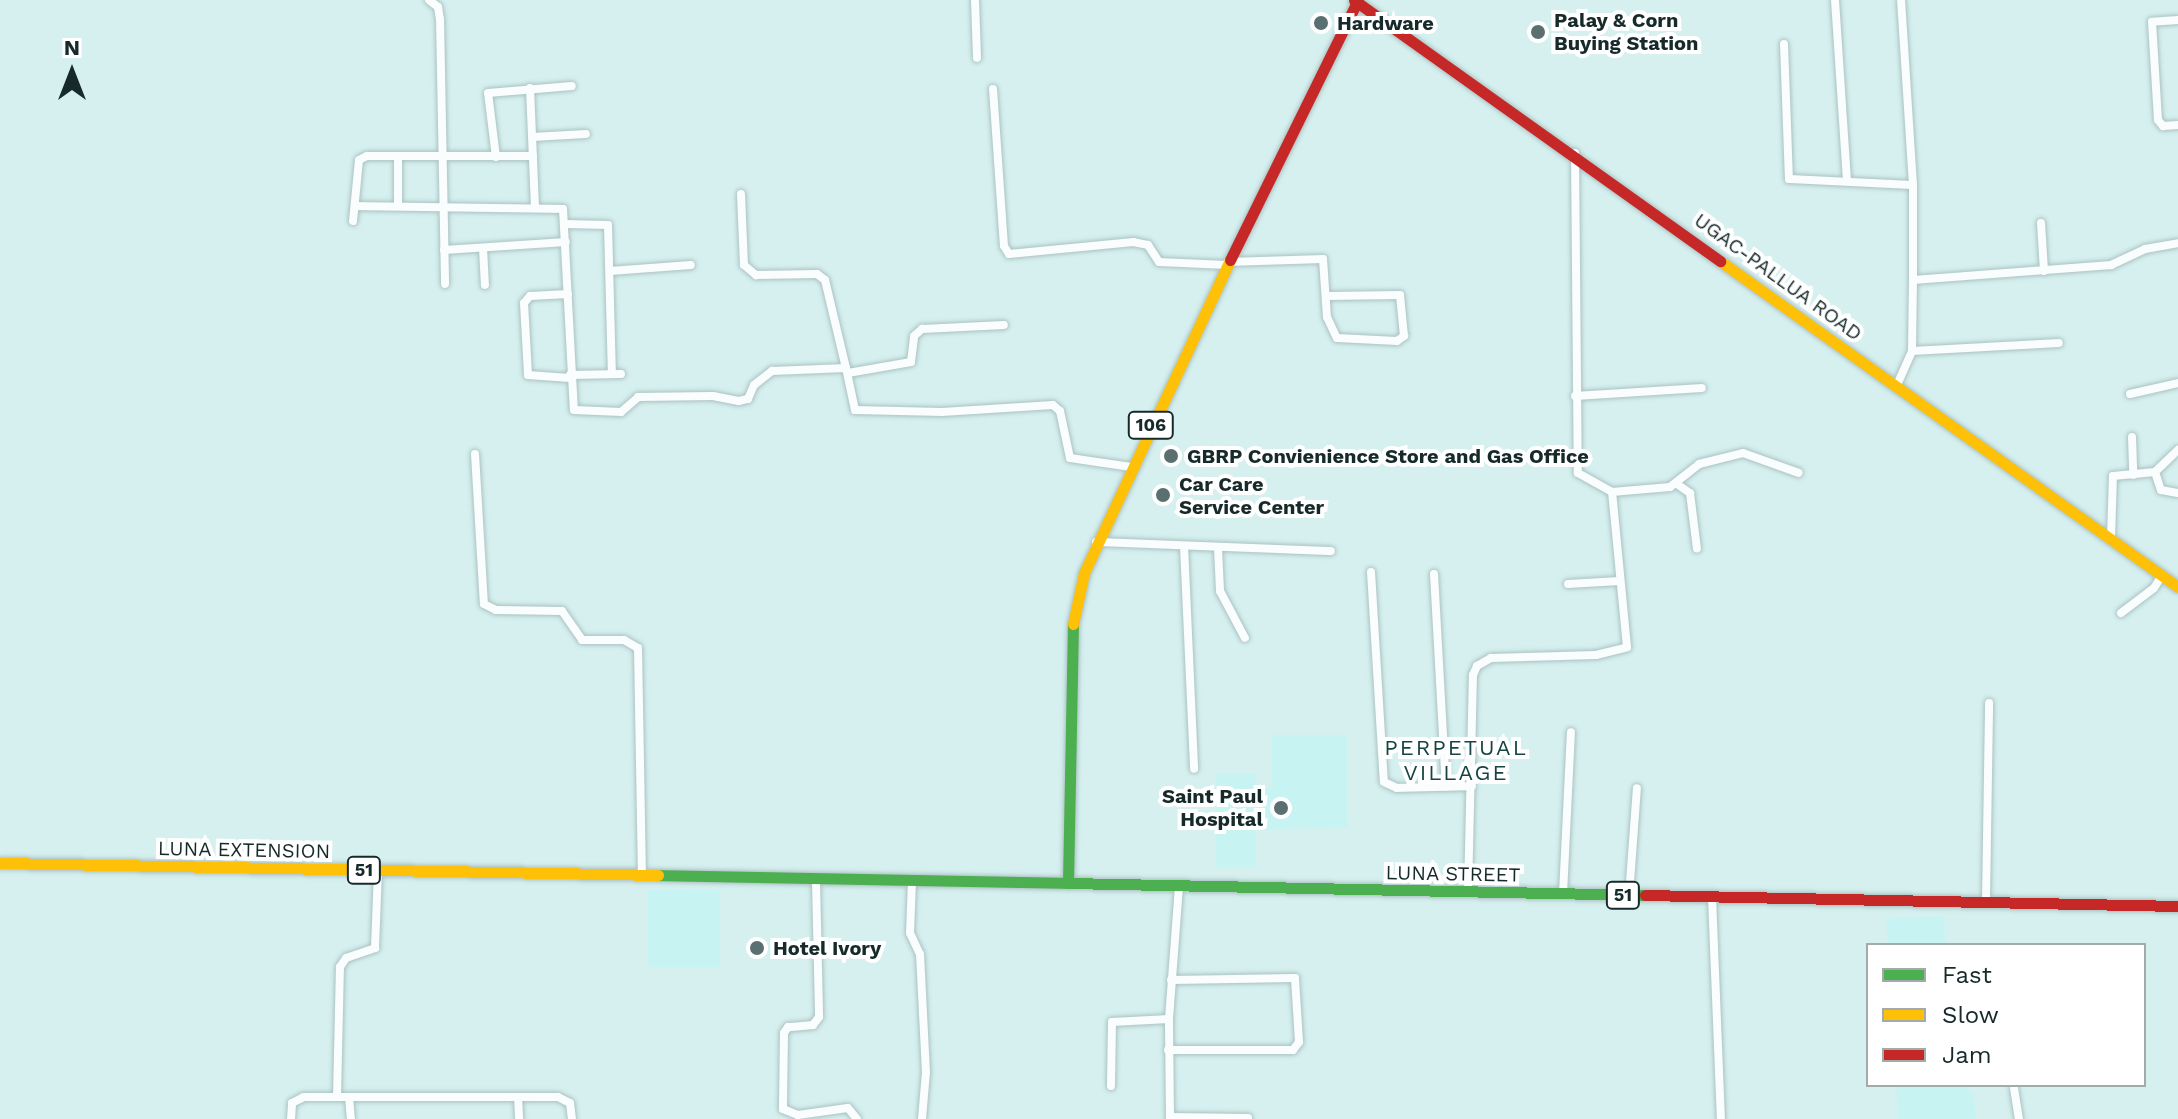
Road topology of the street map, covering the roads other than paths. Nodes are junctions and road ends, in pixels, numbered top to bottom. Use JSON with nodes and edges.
{"nodes":[{"id":1,"x":429,"y":0,"type":"edge"},
{"id":2,"x":975,"y":0,"type":"edge"},
{"id":3,"x":1835,"y":0,"type":"edge"},
{"id":4,"x":1901,"y":0,"type":"edge"},
{"id":5,"x":1356,"y":1,"type":"edge"},
{"id":6,"x":2178,"y":20,"type":"edge"},
{"id":7,"x":1784,"y":44,"type":"dead end"},
{"id":8,"x":977,"y":58,"type":"dead end"},
{"id":9,"x":572,"y":86,"type":"dead end"},
{"id":10,"x":530,"y":88,"type":"junction"},
{"id":11,"x":993,"y":89,"type":"dead end"},
{"id":12,"x":2178,"y":125,"type":"edge"},
{"id":13,"x":586,"y":134,"type":"dead end"},
{"id":14,"x":532,"y":137,"type":"junction"},
{"id":15,"x":1575,"y":153,"type":"junction"},
{"id":16,"x":533,"y":156,"type":"junction"},
{"id":17,"x":398,"y":157,"type":"junction"},
{"id":18,"x":496,"y":157,"type":"junction"},
{"id":19,"x":441,"y":158,"type":"junction"},
{"id":20,"x":1847,"y":181,"type":"junction"},
{"id":21,"x":1913,"y":185,"type":"junction"},
{"id":22,"x":741,"y":194,"type":"dead end"},
{"id":23,"x":355,"y":206,"type":"junction"},
{"id":24,"x":398,"y":206,"type":"junction"},
{"id":25,"x":443,"y":206,"type":"junction"},
{"id":26,"x":535,"y":208,"type":"junction"},
{"id":27,"x":353,"y":221,"type":"dead end"},
{"id":28,"x":2041,"y":223,"type":"dead end"},
{"id":29,"x":566,"y":224,"type":"junction"},
{"id":30,"x":566,"y":242,"type":"junction"},
{"id":31,"x":2178,"y":243,"type":"edge"},
{"id":32,"x":483,"y":248,"type":"junction"},
{"id":33,"x":444,"y":250,"type":"junction"},
{"id":34,"x":1227,"y":264,"type":"junction"},
{"id":35,"x":691,"y":265,"type":"dead end"},
{"id":36,"x":610,"y":271,"type":"junction"},
{"id":37,"x":2044,"y":271,"type":"junction"},
{"id":38,"x":1913,"y":280,"type":"junction"},
{"id":39,"x":445,"y":284,"type":"dead end"},
{"id":40,"x":485,"y":285,"type":"dead end"},
{"id":41,"x":568,"y":294,"type":"junction"},
{"id":42,"x":1327,"y":296,"type":"junction"},
{"id":43,"x":1004,"y":325,"type":"dead end"},
{"id":44,"x":2059,"y":343,"type":"dead end"},
{"id":45,"x":1912,"y":351,"type":"junction"},
{"id":46,"x":847,"y":370,"type":"junction"},
{"id":47,"x":570,"y":376,"type":"junction"},
{"id":48,"x":2178,"y":383,"type":"edge"},
{"id":49,"x":1897,"y":385,"type":"junction"},
{"id":50,"x":1702,"y":388,"type":"dead end"},
{"id":51,"x":2130,"y":394,"type":"dead end"},
{"id":52,"x":1575,"y":396,"type":"junction"},
{"id":53,"x":2132,"y":437,"type":"dead end"},
{"id":54,"x":2178,"y":450,"type":"edge"},
{"id":55,"x":475,"y":454,"type":"dead end"},
{"id":56,"x":1131,"y":467,"type":"junction"},
{"id":57,"x":2155,"y":472,"type":"junction"},
{"id":58,"x":1799,"y":473,"type":"dead end"},
{"id":59,"x":2133,"y":475,"type":"junction"},
{"id":60,"x":1677,"y":484,"type":"junction"},
{"id":61,"x":1612,"y":492,"type":"junction"},
{"id":62,"x":2178,"y":493,"type":"edge"},
{"id":63,"x":2111,"y":538,"type":"junction"},
{"id":64,"x":1095,"y":542,"type":"junction"},
{"id":65,"x":1184,"y":546,"type":"junction"},
{"id":66,"x":1218,"y":548,"type":"junction"},
{"id":67,"x":1697,"y":549,"type":"dead end"},
{"id":68,"x":1331,"y":551,"type":"dead end"},
{"id":69,"x":1371,"y":572,"type":"dead end"},
{"id":70,"x":1434,"y":574,"type":"dead end"},
{"id":71,"x":2162,"y":575,"type":"junction"},
{"id":72,"x":1619,"y":581,"type":"junction"},
{"id":73,"x":1568,"y":584,"type":"dead end"},
{"id":74,"x":2178,"y":587,"type":"edge"},
{"id":75,"x":2121,"y":613,"type":"dead end"},
{"id":76,"x":1245,"y":638,"type":"dead end"},
{"id":77,"x":1989,"y":703,"type":"dead end"},
{"id":78,"x":1571,"y":732,"type":"dead end"},
{"id":79,"x":1194,"y":769,"type":"dead end"},
{"id":80,"x":1472,"y":786,"type":"junction"},
{"id":81,"x":1446,"y":787,"type":"junction"},
{"id":82,"x":1637,"y":788,"type":"dead end"},
{"id":83,"x":0,"y":863,"type":"edge"},
{"id":84,"x":378,"y":870,"type":"junction"},
{"id":85,"x":642,"y":877,"type":"junction"},
{"id":86,"x":728,"y":880,"type":"joint"},
{"id":87,"x":816,"y":881,"type":"junction"},
{"id":88,"x":912,"y":881,"type":"junction"},
{"id":89,"x":1068,"y":883,"type":"junction"},
{"id":90,"x":1179,"y":886,"type":"junction"},
{"id":91,"x":1468,"y":893,"type":"junction"},
{"id":92,"x":1563,"y":894,"type":"junction"},
{"id":93,"x":1629,"y":896,"type":"junction"},
{"id":94,"x":1712,"y":897,"type":"junction"},
{"id":95,"x":1986,"y":901,"type":"junction"},
{"id":96,"x":2178,"y":906,"type":"edge"},
{"id":97,"x":1171,"y":980,"type":"junction"},
{"id":98,"x":1169,"y":1019,"type":"junction"},
{"id":99,"x":1168,"y":1050,"type":"junction"},
{"id":100,"x":1111,"y":1086,"type":"dead end"},
{"id":101,"x":2014,"y":1088,"type":"dead end"},
{"id":102,"x":337,"y":1097,"type":"junction"},
{"id":103,"x":349,"y":1097,"type":"junction"},
{"id":104,"x":518,"y":1097,"type":"junction"},
{"id":105,"x":1170,"y":1118,"type":"edge"},
{"id":106,"x":1248,"y":1118,"type":"edge"},
{"id":107,"x":291,"y":1119,"type":"edge"},
{"id":108,"x":351,"y":1119,"type":"edge"},
{"id":109,"x":519,"y":1119,"type":"edge"},
{"id":110,"x":572,"y":1119,"type":"edge"},
{"id":111,"x":857,"y":1119,"type":"edge"},
{"id":112,"x":922,"y":1119,"type":"edge"},
{"id":113,"x":1721,"y":1119,"type":"edge"},
{"id":114,"x":2019,"y":1119,"type":"edge"}],
"edges":[{"from":1,"to":19,"type":"street"},
{"from":2,"to":8,"type":"street"},
{"from":3,"to":20,"type":"street"},
{"from":4,"to":21,"type":"street"},
{"from":5,"to":15,"type":"main road","name":"UGAC-PALLUA ROAD"},
{"from":5,"to":34,"type":"main road","number":"106"},
{"from":6,"to":12,"type":"street"},
{"from":7,"to":20,"type":"street"},
{"from":9,"to":10,"type":"street"},
{"from":10,"to":14,"type":"street"},
{"from":10,"to":18,"type":"street"},
{"from":11,"to":34,"type":"street"},
{"from":13,"to":14,"type":"street"},
{"from":14,"to":16,"type":"street"},
{"from":15,"to":49,"type":"main road","name":"UGAC-PALLUA ROAD"},
{"from":15,"to":52,"type":"street"},
{"from":16,"to":18,"type":"street"},
{"from":16,"to":26,"type":"street"},
{"from":17,"to":19,"type":"street"},
{"from":17,"to":23,"type":"street"},
{"from":17,"to":24,"type":"street"},
{"from":18,"to":19,"type":"street"},
{"from":19,"to":25,"type":"street"},
{"from":20,"to":21,"type":"street"},
{"from":21,"to":38,"type":"street"},
{"from":22,"to":46,"type":"street"},
{"from":23,"to":24,"type":"street"},
{"from":23,"to":27,"type":"street"},
{"from":24,"to":25,"type":"street"},
{"from":25,"to":26,"type":"street"},
{"from":25,"to":33,"type":"street"},
{"from":26,"to":29,"type":"street"},
{"from":28,"to":37,"type":"street"},
{"from":29,"to":30,"type":"street"},
{"from":29,"to":36,"type":"street"},
{"from":30,"to":32,"type":"street"},
{"from":30,"to":41,"type":"street"},
{"from":31,"to":37,"type":"street"},
{"from":32,"to":33,"type":"street"},
{"from":32,"to":40,"type":"street"},
{"from":33,"to":39,"type":"street"},
{"from":34,"to":42,"type":"street"},
{"from":34,"to":56,"type":"main road","number":"106"},
{"from":35,"to":36,"type":"street"},
{"from":36,"to":47,"type":"street"},
{"from":37,"to":38,"type":"street"},
{"from":38,"to":45,"type":"street"},
{"from":41,"to":47,"type":"street"},
{"from":41,"to":47,"type":"street"},
{"from":42,"to":42,"type":"street"},
{"from":43,"to":46,"type":"street"},
{"from":44,"to":45,"type":"street"},
{"from":45,"to":49,"type":"street"},
{"from":46,"to":47,"type":"street"},
{"from":46,"to":56,"type":"street"},
{"from":48,"to":51,"type":"street"},
{"from":49,"to":63,"type":"main road","name":"UGAC-PALLUA ROAD"},
{"from":50,"to":52,"type":"street"},
{"from":52,"to":61,"type":"street"},
{"from":53,"to":59,"type":"street"},
{"from":54,"to":57,"type":"street"},
{"from":55,"to":85,"type":"street"},
{"from":56,"to":64,"type":"main road","number":"106"},
{"from":57,"to":59,"type":"street"},
{"from":57,"to":62,"type":"street"},
{"from":58,"to":60,"type":"street"},
{"from":59,"to":63,"type":"street"},
{"from":60,"to":61,"type":"street"},
{"from":60,"to":67,"type":"street"},
{"from":61,"to":72,"type":"street"},
{"from":63,"to":71,"type":"main road","name":"UGAC-PALLUA ROAD"},
{"from":64,"to":65,"type":"street"},
{"from":64,"to":89,"type":"main road","number":"106"},
{"from":65,"to":66,"type":"street"},
{"from":65,"to":79,"type":"street"},
{"from":66,"to":68,"type":"street"},
{"from":66,"to":76,"type":"street"},
{"from":69,"to":81,"type":"street"},
{"from":70,"to":81,"type":"street"},
{"from":71,"to":74,"type":"main road","name":"UGAC-PALLUA ROAD"},
{"from":71,"to":75,"type":"street"},
{"from":72,"to":73,"type":"street"},
{"from":72,"to":80,"type":"street"},
{"from":77,"to":95,"type":"street"},
{"from":78,"to":92,"type":"street"},
{"from":80,"to":81,"type":"street"},
{"from":80,"to":91,"type":"street"},
{"from":82,"to":93,"type":"street"},
{"from":83,"to":84,"type":"main road","name":"LUNA EXTENSION","number":"51"},
{"from":84,"to":85,"type":"main road","name":"LUNA EXTENSION","number":"51"},
{"from":84,"to":102,"type":"street"},
{"from":85,"to":86,"type":"main road","name":"LUNA EXTENSION","number":"51"},
{"from":86,"to":87,"type":"main road","name":"LUNA STREET","number":"51"},
{"from":87,"to":88,"type":"main road","name":"LUNA STREET","number":"51"},
{"from":87,"to":111,"type":"street"},
{"from":88,"to":89,"type":"main road","name":"LUNA STREET","number":"51"},
{"from":88,"to":112,"type":"street"},
{"from":89,"to":90,"type":"main road","name":"LUNA STREET","number":"51"},
{"from":90,"to":91,"type":"main road","name":"LUNA STREET","number":"51"},
{"from":90,"to":97,"type":"street"},
{"from":91,"to":92,"type":"main road","name":"LUNA STREET","number":"51"},
{"from":92,"to":93,"type":"main road","name":"LUNA STREET","number":"51"},
{"from":93,"to":94,"type":"main road","name":"LUNA STREET","number":"51"},
{"from":94,"to":95,"type":"main road","name":"LUNA STREET","number":"51"},
{"from":94,"to":113,"type":"street"},
{"from":95,"to":96,"type":"main road","name":"LUNA STREET","number":"51"},
{"from":97,"to":98,"type":"street"},
{"from":97,"to":99,"type":"street"},
{"from":98,"to":99,"type":"street"},
{"from":98,"to":100,"type":"street"},
{"from":99,"to":105,"type":"street"},
{"from":101,"to":114,"type":"street"},
{"from":102,"to":103,"type":"street"},
{"from":102,"to":107,"type":"street"},
{"from":103,"to":104,"type":"street"},
{"from":103,"to":108,"type":"street"},
{"from":104,"to":109,"type":"street"},
{"from":104,"to":110,"type":"street"},
{"from":105,"to":106,"type":"street"}]}
